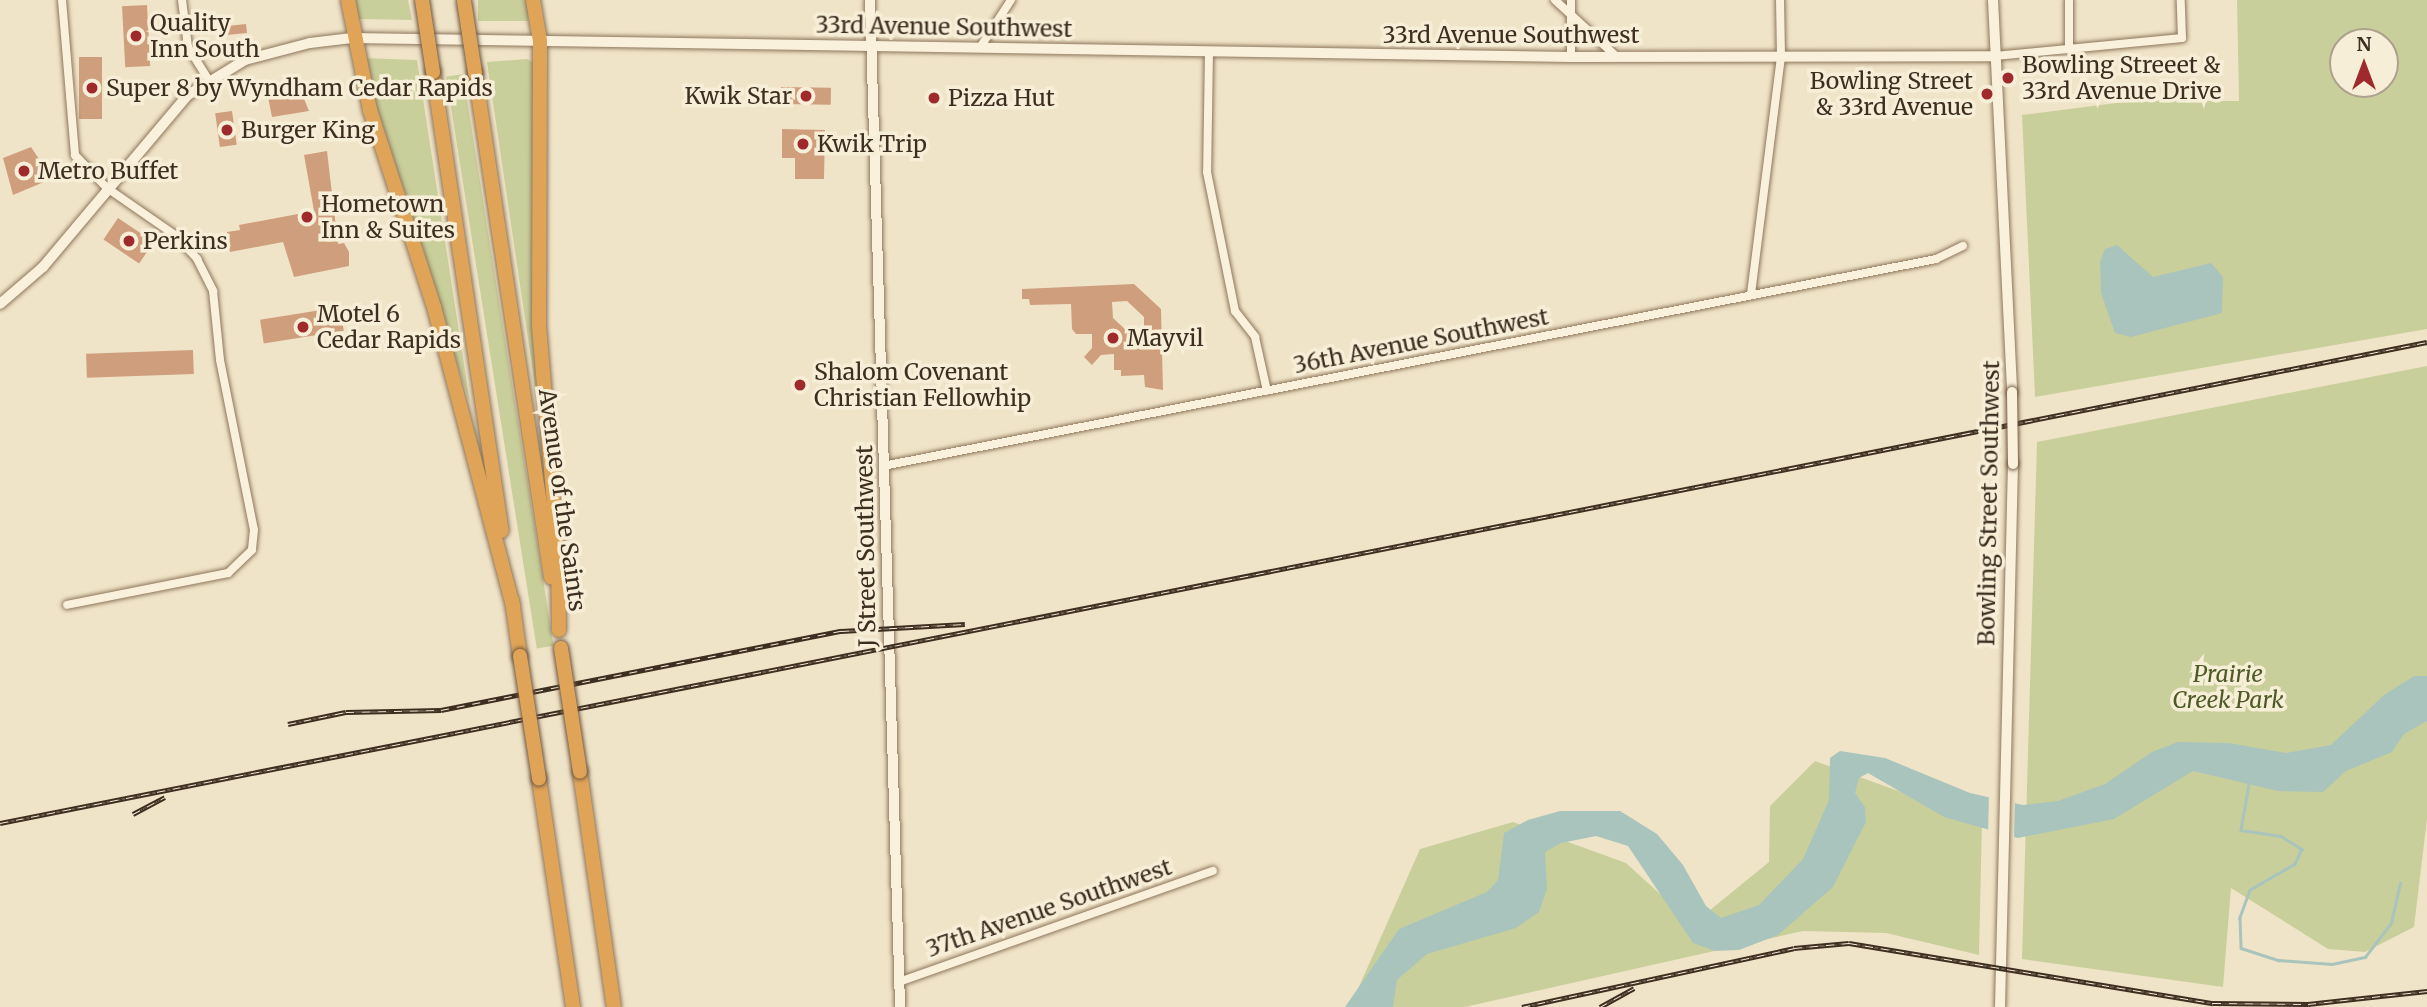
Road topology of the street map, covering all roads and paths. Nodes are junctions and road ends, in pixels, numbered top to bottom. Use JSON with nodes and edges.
{"nodes":[{"id":1,"x":62,"y":0,"type":"edge"},
{"id":2,"x":182,"y":0,"type":"edge"},
{"id":3,"x":348,"y":0,"type":"edge"},
{"id":4,"x":422,"y":0,"type":"edge"},
{"id":5,"x":464,"y":0,"type":"edge"},
{"id":6,"x":533,"y":0,"type":"edge"},
{"id":7,"x":870,"y":0,"type":"edge"},
{"id":8,"x":1011,"y":0,"type":"edge"},
{"id":9,"x":1555,"y":0,"type":"edge"},
{"id":10,"x":1571,"y":0,"type":"edge"},
{"id":11,"x":1780,"y":0,"type":"edge"},
{"id":12,"x":1993,"y":0,"type":"edge"},
{"id":13,"x":2069,"y":0,"type":"edge"},
{"id":14,"x":2181,"y":0,"type":"edge"},
{"id":15,"x":1571,"y":15,"type":"junction"},
{"id":16,"x":352,"y":38,"type":"junction"},
{"id":17,"x":540,"y":41,"type":"junction"},
{"id":18,"x":872,"y":46,"type":"junction"},
{"id":19,"x":981,"y":46,"type":"junction"},
{"id":20,"x":2069,"y":46,"type":"junction"},
{"id":21,"x":1209,"y":51,"type":"junction"},
{"id":22,"x":1616,"y":56,"type":"junction"},
{"id":23,"x":1781,"y":56,"type":"junction"},
{"id":24,"x":1994,"y":56,"type":"junction"},
{"id":25,"x":1571,"y":57,"type":"junction"},
{"id":26,"x":209,"y":81,"type":"junction"},
{"id":27,"x":107,"y":188,"type":"junction"},
{"id":28,"x":1963,"y":246,"type":"dead end"},
{"id":29,"x":1751,"y":294,"type":"junction"},
{"id":30,"x":0,"y":304,"type":"edge"},
{"id":31,"x":1267,"y":391,"type":"junction"},
{"id":32,"x":883,"y":466,"type":"junction"},
{"id":33,"x":67,"y":605,"type":"dead end"},
{"id":34,"x":513,"y":607,"type":"junction"},
{"id":35,"x":559,"y":630,"type":"junction"},
{"id":36,"x":1213,"y":871,"type":"dead end"},
{"id":37,"x":899,"y":982,"type":"junction"},
{"id":38,"x":573,"y":1007,"type":"edge"},
{"id":39,"x":614,"y":1007,"type":"edge"},
{"id":40,"x":900,"y":1007,"type":"edge"},
{"id":41,"x":2000,"y":1007,"type":"edge"}],
"edges":[{"from":1,"to":27,"type":"street"},
{"from":2,"to":26,"type":"street"},
{"from":3,"to":16,"type":"highway"},
{"from":4,"to":34,"type":"highway","bridge":true},
{"from":5,"to":35,"type":"highway","name":"Avenue of the Saints","bridge":true},
{"from":6,"to":17,"type":"highway"},
{"from":7,"to":18,"type":"street","name":"J Street Southwest"},
{"from":8,"to":19,"type":"street"},
{"from":9,"to":15,"type":"street"},
{"from":10,"to":15,"type":"street"},
{"from":11,"to":23,"type":"street"},
{"from":12,"to":24,"type":"main road","name":"Bowling Street Southwest"},
{"from":13,"to":20,"type":"street"},
{"from":14,"to":20,"type":"street"},
{"from":15,"to":22,"type":"street"},
{"from":15,"to":25,"type":"street"},
{"from":16,"to":17,"type":"street","name":"33rd Avenue Southwest"},
{"from":16,"to":26,"type":"street","name":"33rd Avenue Southwest"},
{"from":16,"to":34,"type":"highway"},
{"from":17,"to":18,"type":"street","name":"33rd Avenue Southwest"},
{"from":17,"to":35,"type":"highway"},
{"from":18,"to":19,"type":"street","name":"33rd Avenue Southwest"},
{"from":18,"to":32,"type":"street","name":"J Street Southwest"},
{"from":19,"to":21,"type":"street","name":"33rd Avenue Southwest"},
{"from":20,"to":24,"type":"street"},
{"from":21,"to":25,"type":"street","name":"33rd Avenue Southwest"},
{"from":21,"to":31,"type":"street"},
{"from":22,"to":23,"type":"street","name":"33rd Avenue Southwest"},
{"from":22,"to":25,"type":"street","name":"33rd Avenue Southwest"},
{"from":23,"to":24,"type":"street","name":"33rd Avenue Southwest"},
{"from":23,"to":29,"type":"street"},
{"from":24,"to":41,"type":"main road","name":"Bowling Street Southwest","bridge":true},
{"from":26,"to":27,"type":"street","name":"33rd Avenue Southwest"},
{"from":27,"to":30,"type":"street","name":"33rd Avenue Southwest"},
{"from":27,"to":33,"type":"street"},
{"from":28,"to":29,"type":"street","name":"36th Avenue Southwest"},
{"from":29,"to":31,"type":"street","name":"36th Avenue Southwest"},
{"from":31,"to":32,"type":"street","name":"36th Avenue Southwest"},
{"from":32,"to":37,"type":"street","name":"J Street Southwest"},
{"from":34,"to":38,"type":"highway","bridge":true},
{"from":35,"to":39,"type":"highway","name":"Avenue of the Saints","bridge":true},
{"from":36,"to":37,"type":"street","name":"37th Avenue Southwest"},
{"from":37,"to":40,"type":"street","name":"J Street Southwest"}]}
